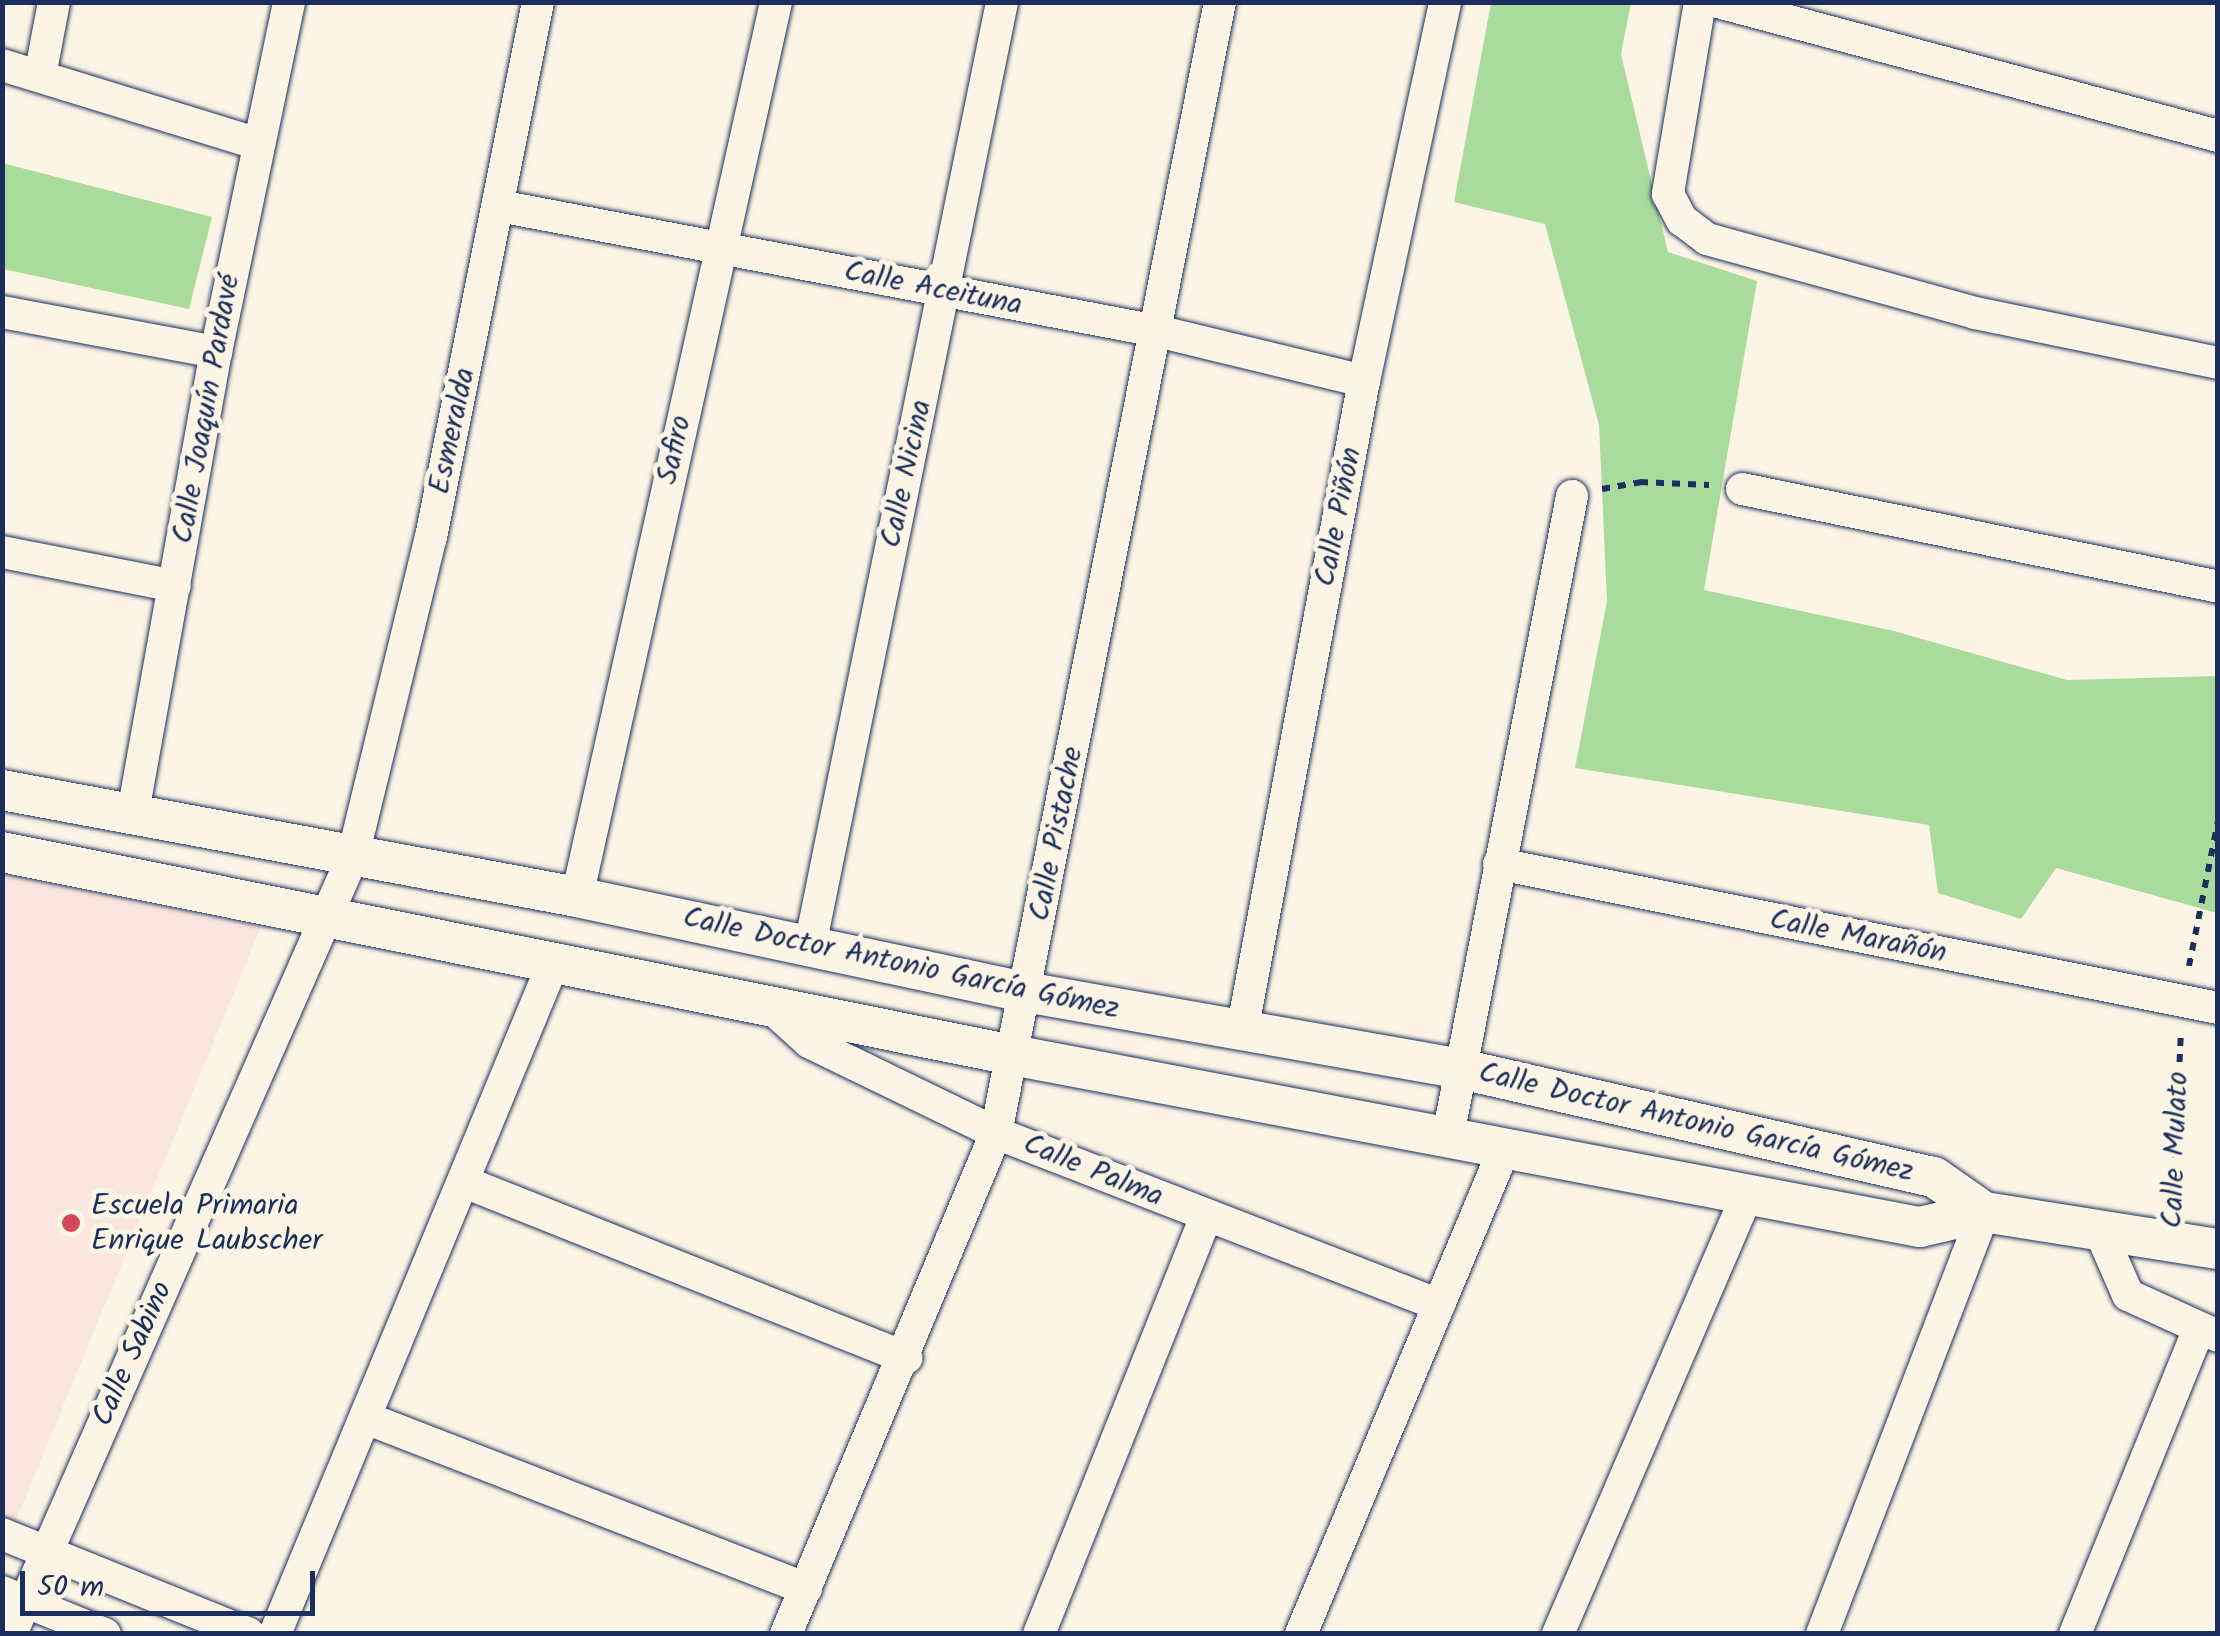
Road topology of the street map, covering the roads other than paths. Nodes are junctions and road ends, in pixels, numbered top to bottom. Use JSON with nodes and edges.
{"nodes":[{"id":1,"x":54,"y":2,"type":"edge"},
{"id":2,"x":289,"y":2,"type":"edge"},
{"id":3,"x":538,"y":2,"type":"edge"},
{"id":4,"x":776,"y":2,"type":"edge"},
{"id":5,"x":1002,"y":2,"type":"edge"},
{"id":6,"x":1220,"y":2,"type":"edge"},
{"id":7,"x":1444,"y":2,"type":"edge"},
{"id":8,"x":1700,"y":2,"type":"edge"},
{"id":9,"x":1718,"y":2,"type":"edge"},
{"id":10,"x":2,"y":65,"type":"edge"},
{"id":11,"x":40,"y":76,"type":"junction"},
{"id":12,"x":2218,"y":136,"type":"edge"},
{"id":13,"x":258,"y":144,"type":"junction"},
{"id":14,"x":500,"y":206,"type":"junction"},
{"id":15,"x":720,"y":248,"type":"junction"},
{"id":16,"x":945,"y":291,"type":"junction"},
{"id":17,"x":2,"y":312,"type":"edge"},
{"id":18,"x":1158,"y":332,"type":"junction"},
{"id":19,"x":216,"y":352,"type":"junction"},
{"id":20,"x":2218,"y":364,"type":"edge"},
{"id":21,"x":1364,"y":382,"type":"junction"},
{"id":22,"x":1742,"y":489,"type":"road end"},
{"id":23,"x":1572,"y":496,"type":"road end"},
{"id":24,"x":2,"y":552,"type":"edge"},
{"id":25,"x":175,"y":586,"type":"junction"},
{"id":26,"x":2218,"y":587,"type":"edge"},
{"id":27,"x":2,"y":790,"type":"edge"},
{"id":28,"x":132,"y":818,"type":"junction"},
{"id":29,"x":2,"y":852,"type":"edge"},
{"id":30,"x":353,"y":856,"type":"junction"},
{"id":31,"x":1499,"y":864,"type":"junction"},
{"id":32,"x":577,"y":897,"type":"junction"},
{"id":33,"x":330,"y":914,"type":"junction"},
{"id":34,"x":810,"y":946,"type":"junction"},
{"id":35,"x":554,"y":961,"type":"junction"},
{"id":36,"x":1025,"y":992,"type":"junction"},
{"id":37,"x":765,"y":1002,"type":"junction"},
{"id":38,"x":2218,"y":1008,"type":"edge"},
{"id":39,"x":1242,"y":1032,"type":"junction"},
{"id":40,"x":1012,"y":1055,"type":"junction"},
{"id":41,"x":1461,"y":1070,"type":"junction"},
{"id":42,"x":996,"y":1132,"type":"junction"},
{"id":43,"x":1448,"y":1136,"type":"junction"},
{"id":44,"x":1505,"y":1148,"type":"junction"},
{"id":45,"x":467,"y":1183,"type":"junction"},
{"id":46,"x":1747,"y":1195,"type":"junction"},
{"id":47,"x":1984,"y":1212,"type":"junction"},
{"id":48,"x":1206,"y":1217,"type":"junction"},
{"id":49,"x":2100,"y":1231,"type":"junction"},
{"id":50,"x":2218,"y":1249,"type":"edge"},
{"id":51,"x":1439,"y":1305,"type":"junction"},
{"id":52,"x":2208,"y":1332,"type":"edge"},
{"id":53,"x":906,"y":1358,"type":"junction"},
{"id":54,"x":366,"y":1418,"type":"junction"},
{"id":55,"x":2,"y":1534,"type":"edge"},
{"id":56,"x":46,"y":1551,"type":"junction"},
{"id":57,"x":806,"y":1589,"type":"junction"},
{"id":58,"x":14,"y":1596,"type":"edge"},
{"id":59,"x":11,"y":1634,"type":"edge"},
{"id":60,"x":104,"y":1634,"type":"edge"},
{"id":61,"x":249,"y":1634,"type":"edge"},
{"id":62,"x":275,"y":1634,"type":"edge"},
{"id":63,"x":786,"y":1634,"type":"edge"},
{"id":64,"x":1039,"y":1634,"type":"edge"},
{"id":65,"x":1301,"y":1634,"type":"edge"},
{"id":66,"x":1558,"y":1634,"type":"edge"},
{"id":67,"x":1822,"y":1634,"type":"edge"},
{"id":68,"x":2074,"y":1634,"type":"edge"}],
"edges":[{"from":1,"to":11,"type":"street"},
{"from":2,"to":13,"type":"street","name":"Calle Joaquín Pardavé"},
{"from":3,"to":14,"type":"street","name":"Esmeralda"},
{"from":4,"to":15,"type":"street","name":"Safiro"},
{"from":5,"to":16,"type":"street","name":"Calle Nicina"},
{"from":6,"to":18,"type":"street","name":"Calle Pistache"},
{"from":7,"to":21,"type":"street","name":"Calle Piñón"},
{"from":8,"to":20,"type":"street"},
{"from":9,"to":12,"type":"street"},
{"from":10,"to":11,"type":"street"},
{"from":11,"to":13,"type":"street"},
{"from":13,"to":19,"type":"street","name":"Calle Joaquín Pardavé"},
{"from":14,"to":15,"type":"street","name":"Calle Aceituna"},
{"from":14,"to":30,"type":"street","name":"Esmeralda"},
{"from":15,"to":16,"type":"street","name":"Calle Aceituna"},
{"from":15,"to":32,"type":"street","name":"Safiro"},
{"from":16,"to":18,"type":"street","name":"Calle Aceituna"},
{"from":16,"to":34,"type":"street","name":"Calle Nicina"},
{"from":17,"to":19,"type":"street"},
{"from":18,"to":21,"type":"street","name":"Calle Aceituna"},
{"from":18,"to":36,"type":"street","name":"Calle Pistache"},
{"from":19,"to":25,"type":"street","name":"Calle Joaquín Pardavé"},
{"from":21,"to":39,"type":"street","name":"Calle Piñón"},
{"from":22,"to":26,"type":"street"},
{"from":23,"to":31,"type":"street"},
{"from":24,"to":25,"type":"street"},
{"from":25,"to":28,"type":"street","name":"Calle Joaquín Pardavé"},
{"from":27,"to":28,"type":"street","name":"Calle Doctor Antonio García Gómez"},
{"from":28,"to":30,"type":"street","name":"Calle Doctor Antonio García Gómez"},
{"from":29,"to":33,"type":"street","name":"Calle Doctor Antonio García Gómez"},
{"from":30,"to":32,"type":"street","name":"Calle Doctor Antonio García Gómez"},
{"from":30,"to":33,"type":"street","name":"Calle Sabino"},
{"from":31,"to":38,"type":"street","name":"Calle Marañón"},
{"from":31,"to":41,"type":"street"},
{"from":32,"to":34,"type":"street","name":"Calle Doctor Antonio García Gómez"},
{"from":33,"to":35,"type":"street","name":"Calle Doctor Antonio García Gómez"},
{"from":33,"to":56,"type":"street","name":"Calle Sabino"},
{"from":34,"to":36,"type":"street","name":"Calle Doctor Antonio García Gómez"},
{"from":35,"to":37,"type":"street","name":"Calle Doctor Antonio García Gómez"},
{"from":35,"to":45,"type":"street"},
{"from":36,"to":39,"type":"street","name":"Calle Doctor Antonio García Gómez"},
{"from":36,"to":40,"type":"street","name":"Calle Pistache"},
{"from":37,"to":40,"type":"street","name":"Calle Doctor Antonio García Gómez"},
{"from":37,"to":42,"type":"street","name":"Calle Palma"},
{"from":39,"to":41,"type":"street","name":"Calle Doctor Antonio García Gómez"},
{"from":40,"to":42,"type":"street","name":"Calle Pistache"},
{"from":40,"to":43,"type":"street","name":"Calle Doctor Antonio García Gómez"},
{"from":41,"to":43,"type":"street"},
{"from":41,"to":47,"type":"street","name":"Calle Doctor Antonio García Gómez"},
{"from":42,"to":48,"type":"street","name":"Calle Palma"},
{"from":42,"to":53,"type":"street","name":"Calle Pistache"},
{"from":43,"to":44,"type":"street","name":"Calle Doctor Antonio García Gómez"},
{"from":44,"to":46,"type":"street","name":"Calle Doctor Antonio García Gómez"},
{"from":44,"to":51,"type":"street"},
{"from":45,"to":53,"type":"street"},
{"from":45,"to":54,"type":"street"},
{"from":46,"to":47,"type":"street","name":"Calle Doctor Antonio García Gómez"},
{"from":46,"to":66,"type":"street"},
{"from":47,"to":49,"type":"street"},
{"from":47,"to":67,"type":"street"},
{"from":48,"to":51,"type":"street","name":"Calle Palma"},
{"from":48,"to":64,"type":"street"},
{"from":49,"to":50,"type":"street"},
{"from":49,"to":52,"type":"street"},
{"from":51,"to":65,"type":"street"},
{"from":52,"to":68,"type":"street"},
{"from":53,"to":57,"type":"street","name":"Calle Pistache"},
{"from":54,"to":57,"type":"street"},
{"from":54,"to":62,"type":"street"},
{"from":55,"to":56,"type":"street"},
{"from":56,"to":58,"type":"street","name":"Calle Sabino"},
{"from":56,"to":61,"type":"street"},
{"from":57,"to":63,"type":"street","name":"Calle Pistache"},
{"from":58,"to":59,"type":"street","name":"Calle Sabino"},
{"from":58,"to":60,"type":"street"}]}
